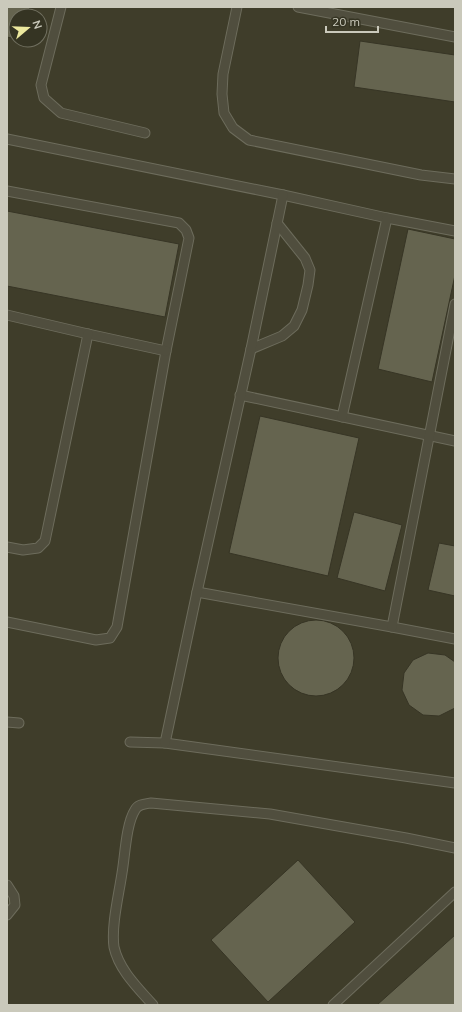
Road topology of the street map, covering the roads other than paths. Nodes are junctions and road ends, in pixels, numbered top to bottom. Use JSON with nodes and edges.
{"nodes":[{"id":1,"x":61,"y":7,"type":"edge"},
{"id":2,"x":237,"y":7,"type":"edge"},
{"id":3,"x":298,"y":7,"type":"edge"},
{"id":4,"x":455,"y":37,"type":"edge"},
{"id":5,"x":144,"y":133,"type":"dead end"},
{"id":6,"x":7,"y":139,"type":"edge"},
{"id":7,"x":455,"y":179,"type":"edge"},
{"id":8,"x":7,"y":191,"type":"edge"},
{"id":9,"x":283,"y":195,"type":"junction"},
{"id":10,"x":387,"y":218,"type":"junction"},
{"id":11,"x":277,"y":223,"type":"junction"},
{"id":12,"x":455,"y":231,"type":"edge"},
{"id":13,"x":455,"y":304,"type":"edge"},
{"id":14,"x":7,"y":315,"type":"edge"},
{"id":15,"x":88,"y":334,"type":"junction"},
{"id":16,"x":251,"y":349,"type":"junction"},
{"id":17,"x":166,"y":351,"type":"junction"},
{"id":18,"x":240,"y":395,"type":"junction"},
{"id":19,"x":342,"y":417,"type":"junction"},
{"id":20,"x":429,"y":435,"type":"junction"},
{"id":21,"x":455,"y":441,"type":"edge"},
{"id":22,"x":7,"y":547,"type":"edge"},
{"id":23,"x":197,"y":592,"type":"junction"},
{"id":24,"x":7,"y":622,"type":"edge"},
{"id":25,"x":392,"y":626,"type":"junction"},
{"id":26,"x":455,"y":640,"type":"edge"},
{"id":27,"x":7,"y":722,"type":"edge"},
{"id":28,"x":19,"y":723,"type":"dead end"},
{"id":29,"x":130,"y":742,"type":"dead end"},
{"id":30,"x":165,"y":743,"type":"junction"},
{"id":31,"x":455,"y":783,"type":"edge"},
{"id":32,"x":455,"y":848,"type":"edge"},
{"id":33,"x":7,"y":885,"type":"edge"},
{"id":34,"x":455,"y":892,"type":"edge"},
{"id":35,"x":7,"y":916,"type":"edge"},
{"id":36,"x":153,"y":1005,"type":"edge"},
{"id":37,"x":333,"y":1005,"type":"edge"}],
"edges":[{"from":1,"to":5,"type":"lane"},
{"from":2,"to":7,"type":"lane"},
{"from":3,"to":4,"type":"lane"},
{"from":6,"to":9,"type":"lane"},
{"from":8,"to":17,"type":"lane"},
{"from":9,"to":10,"type":"lane"},
{"from":9,"to":11,"type":"lane"},
{"from":10,"to":12,"type":"lane"},
{"from":10,"to":19,"type":"lane"},
{"from":11,"to":16,"type":"lane"},
{"from":11,"to":16,"type":"lane"},
{"from":13,"to":20,"type":"lane"},
{"from":14,"to":15,"type":"lane"},
{"from":15,"to":17,"type":"lane"},
{"from":15,"to":22,"type":"lane"},
{"from":16,"to":18,"type":"lane"},
{"from":17,"to":24,"type":"lane"},
{"from":18,"to":19,"type":"lane"},
{"from":18,"to":23,"type":"lane"},
{"from":19,"to":20,"type":"lane"},
{"from":20,"to":21,"type":"lane"},
{"from":20,"to":25,"type":"lane"},
{"from":23,"to":25,"type":"lane"},
{"from":23,"to":30,"type":"lane"},
{"from":25,"to":26,"type":"lane"},
{"from":27,"to":28,"type":"lane"},
{"from":29,"to":30,"type":"lane"},
{"from":30,"to":31,"type":"lane"},
{"from":32,"to":36,"type":"lane"},
{"from":33,"to":35,"type":"lane"},
{"from":34,"to":37,"type":"lane"}]}
